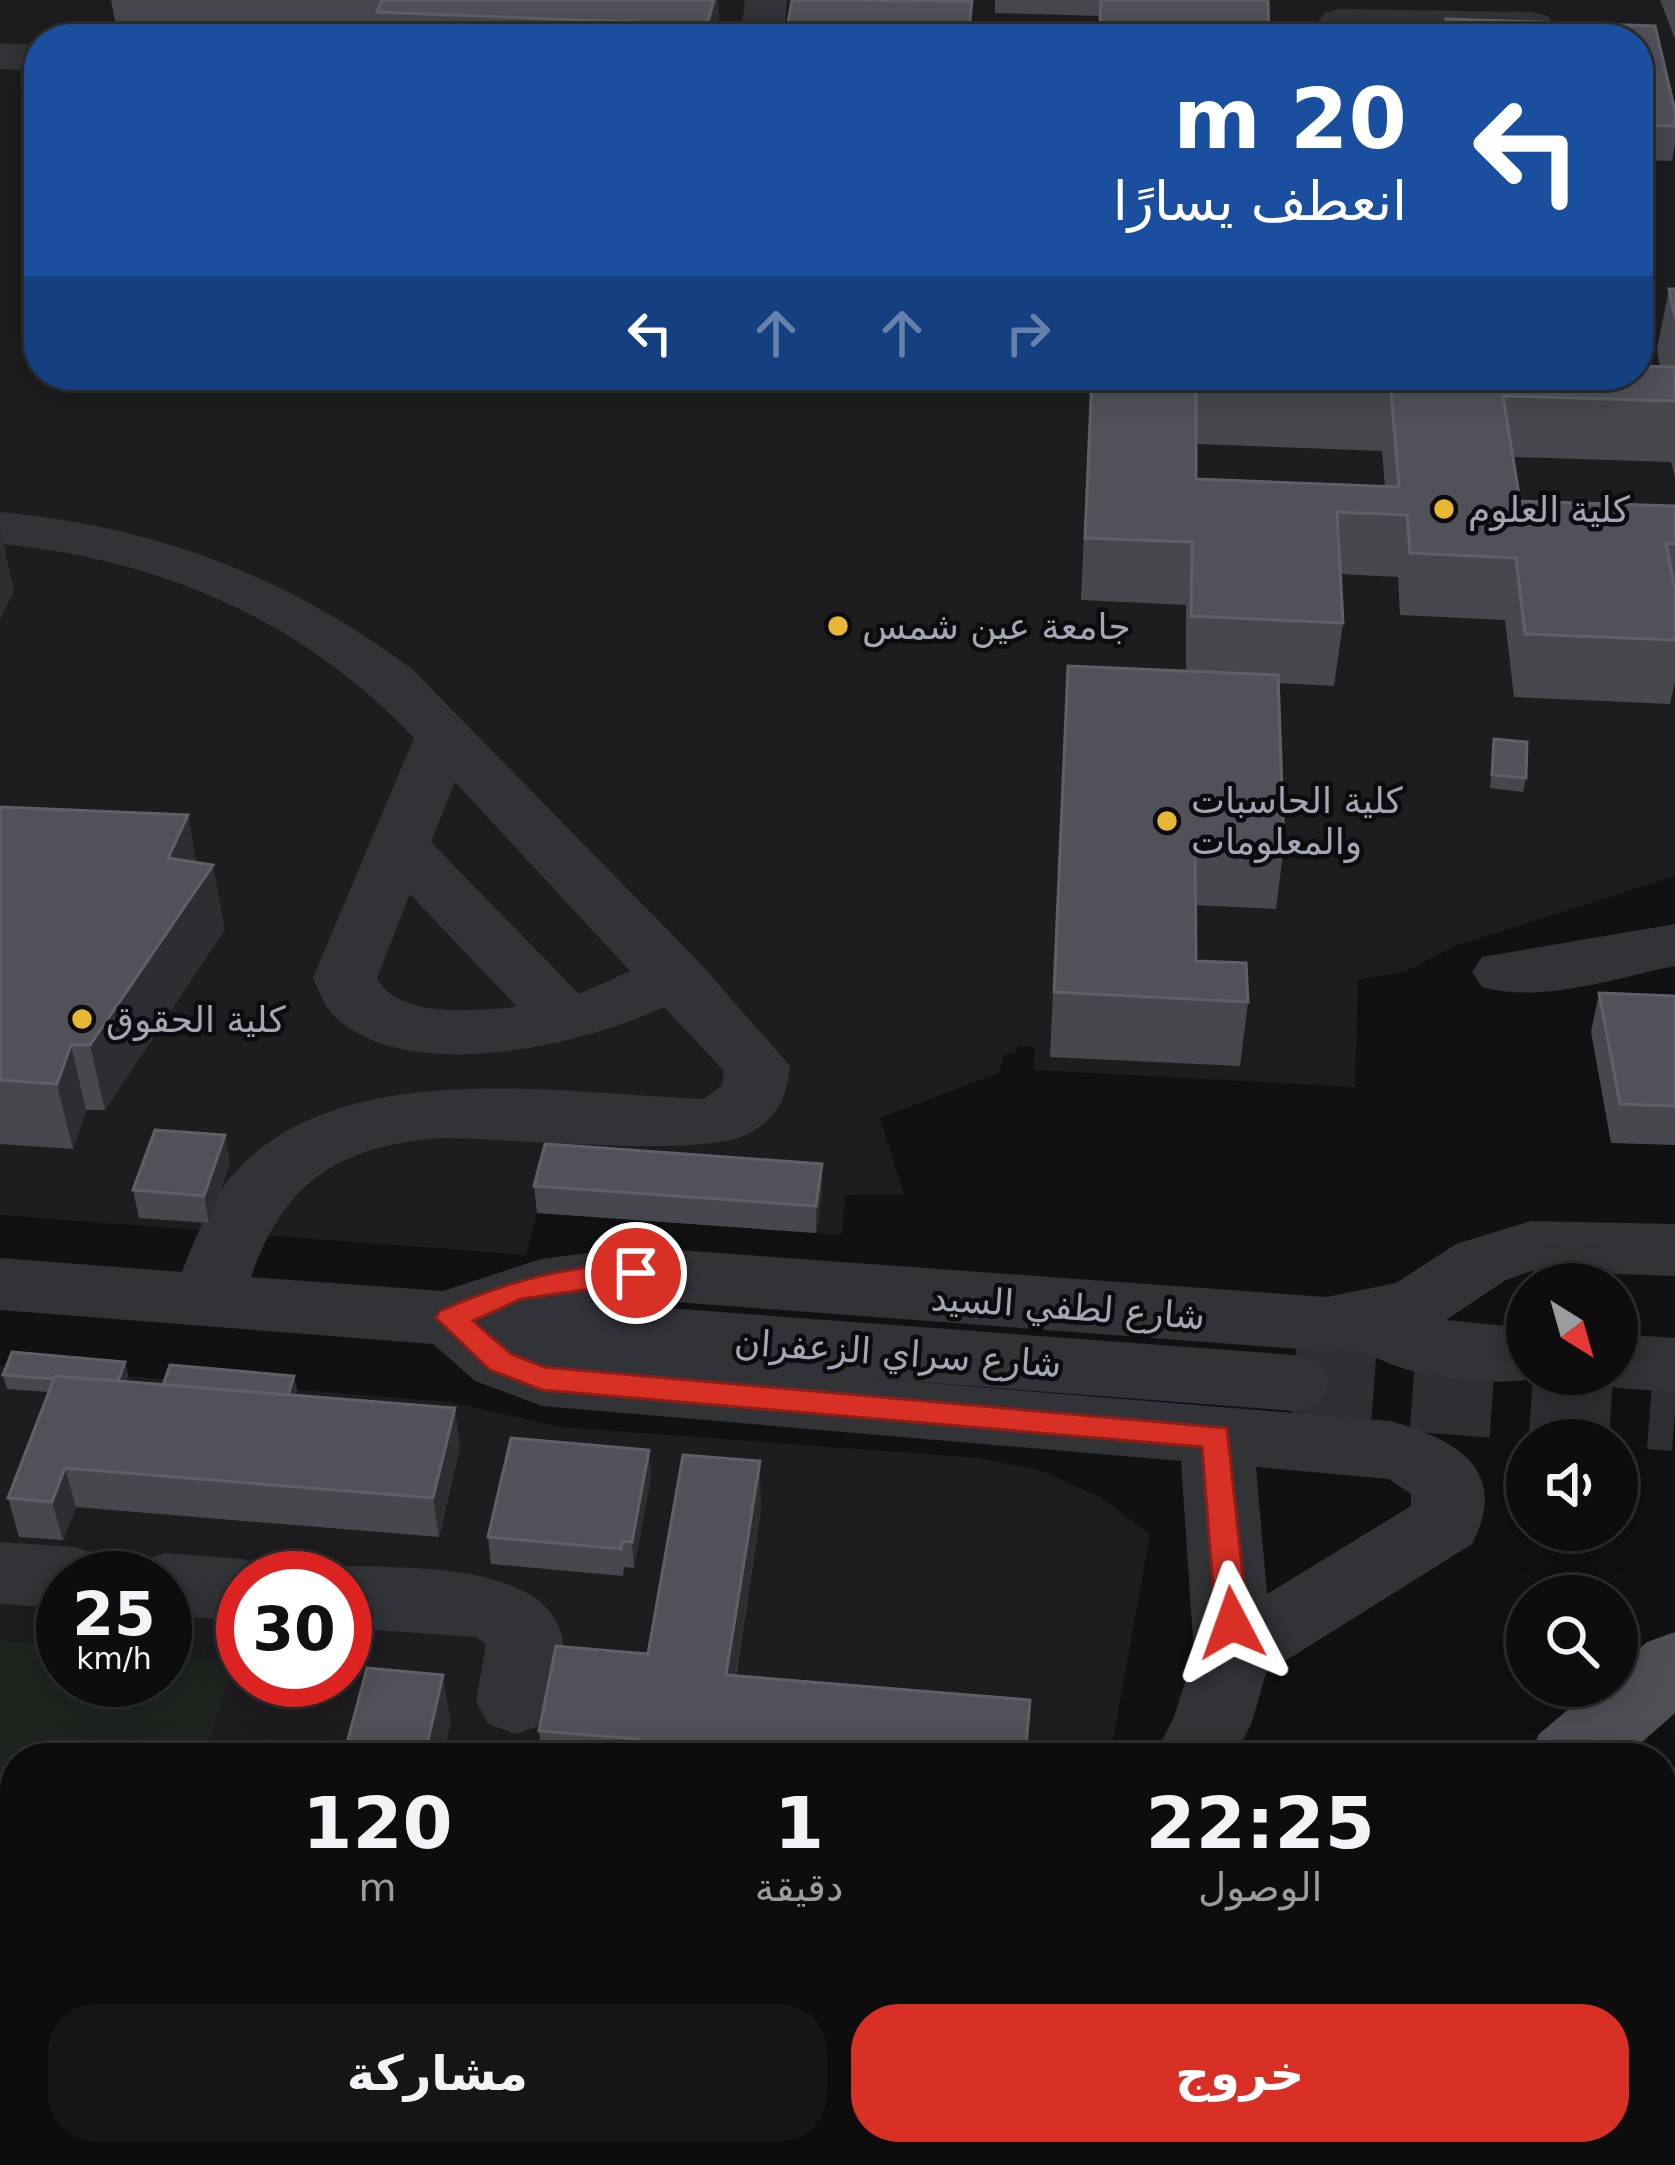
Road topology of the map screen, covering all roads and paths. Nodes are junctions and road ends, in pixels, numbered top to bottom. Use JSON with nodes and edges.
{"nodes":[{"id":1,"x":1338,"y":20,"type":"edge"},
{"id":2,"x":1503,"y":24,"type":"edge"},
{"id":3,"x":0,"y":528,"type":"edge"},
{"id":4,"x":444,"y":736,"type":"junction"},
{"id":5,"x":399,"y":844,"type":"junction"},
{"id":6,"x":1675,"y":945,"type":"edge"},
{"id":7,"x":1504,"y":972,"type":"dead end"},
{"id":8,"x":675,"y":976,"type":"junction"},
{"id":9,"x":568,"y":1021,"type":"junction"},
{"id":10,"x":1675,"y":1250,"type":"edge"},
{"id":11,"x":0,"y":1284,"type":"edge"},
{"id":12,"x":207,"y":1300,"type":"junction"},
{"id":13,"x":451,"y":1318,"type":"junction"},
{"id":14,"x":1358,"y":1321,"type":"junction"},
{"id":15,"x":1506,"y":1353,"type":"edge"},
{"id":16,"x":1638,"y":1362,"type":"edge"},
{"id":17,"x":1675,"y":1365,"type":"edge"},
{"id":18,"x":1294,"y":1383,"type":"tunnel mouth"},
{"id":19,"x":1216,"y":1437,"type":"junction"},
{"id":20,"x":0,"y":1573,"type":"edge"},
{"id":21,"x":36,"y":1575,"type":"edge"},
{"id":22,"x":372,"y":1599,"type":"edge"},
{"id":23,"x":1233,"y":1654,"type":"junction"},
{"id":24,"x":1675,"y":1665,"type":"edge"},
{"id":25,"x":516,"y":1701,"type":"dead end"},
{"id":26,"x":1201,"y":1743,"type":"edge"},
{"id":27,"x":1585,"y":1743,"type":"edge"}],
"edges":[{"from":1,"to":2,"type":"street"},
{"from":3,"to":4,"type":"street"},
{"from":4,"to":5,"type":"street"},
{"from":4,"to":8,"type":"street"},
{"from":5,"to":9,"type":"street"},
{"from":5,"to":9,"type":"street"},
{"from":6,"to":7,"type":"street"},
{"from":8,"to":9,"type":"street"},
{"from":8,"to":12,"type":"street"},
{"from":10,"to":14,"type":"street","name":"شارع لطفي السيد"},
{"from":11,"to":12,"type":"street","name":"شارع سراي الزعفران"},
{"from":12,"to":13,"type":"street","name":"شارع سراي الزعفران"},
{"from":13,"to":14,"type":"street","name":"شارع لطفي السيد"},
{"from":13,"to":18,"type":"street","name":"شارع سراي الزعفران"},
{"from":13,"to":19,"type":"street"},
{"from":14,"to":15,"type":"street"},
{"from":16,"to":17,"type":"street"},
{"from":19,"to":23,"type":"street"},
{"from":19,"to":23,"type":"street"},
{"from":20,"to":21,"type":"street"},
{"from":22,"to":25,"type":"street"},
{"from":23,"to":26,"type":"street"},
{"from":24,"to":27,"type":"main road"}]}
